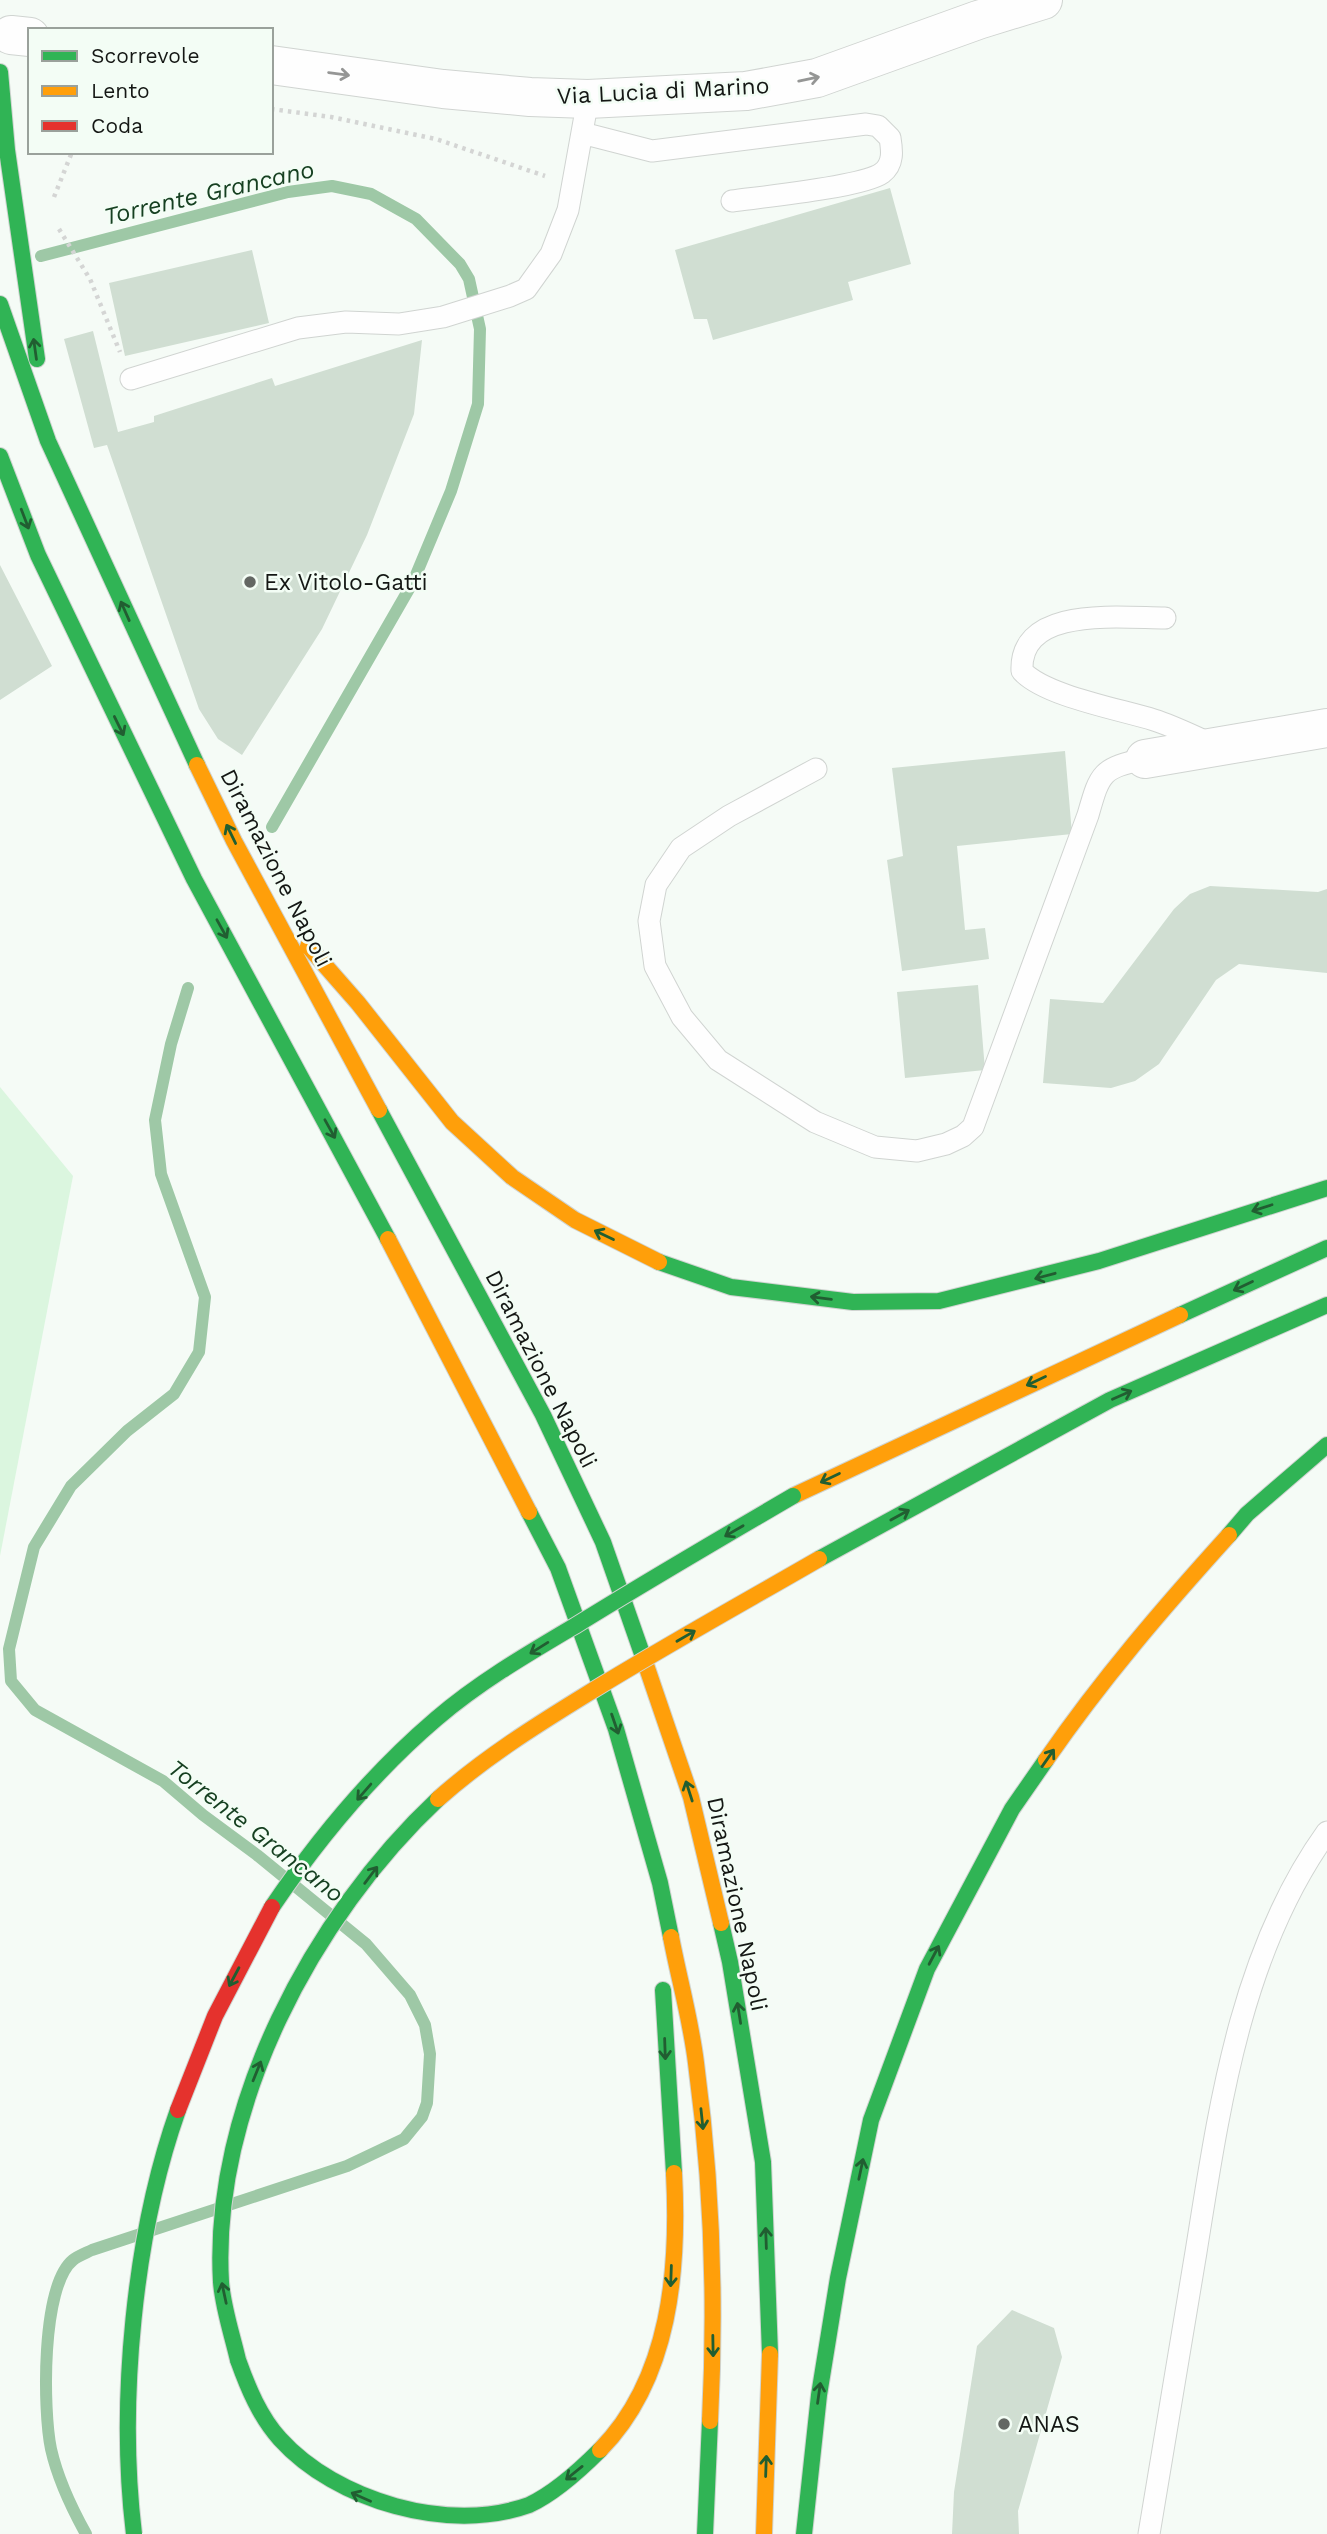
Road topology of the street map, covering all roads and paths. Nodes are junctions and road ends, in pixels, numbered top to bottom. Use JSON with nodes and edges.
{"nodes":[{"id":1,"x":1044,"y":0,"type":"edge"},
{"id":2,"x":273,"y":65,"type":"edge"},
{"id":3,"x":0,"y":72,"type":"edge"},
{"id":4,"x":273,"y":109,"type":"edge"},
{"id":5,"x":585,"y":116,"type":"junction"},
{"id":6,"x":71,"y":154,"type":"edge"},
{"id":7,"x":572,"y":186,"type":"junction"},
{"id":8,"x":53,"y":200,"type":"dead end"},
{"id":9,"x":732,"y":201,"type":"dead end"},
{"id":10,"x":55,"y":223,"type":"dead end"},
{"id":11,"x":0,"y":304,"type":"edge"},
{"id":12,"x":131,"y":379,"type":"joint"},
{"id":13,"x":48,"y":441,"type":"junction"},
{"id":14,"x":0,"y":456,"type":"edge"},
{"id":15,"x":1165,"y":618,"type":"dead end"},
{"id":16,"x":1327,"y":728,"type":"edge"},
{"id":17,"x":1216,"y":746,"type":"junction"},
{"id":18,"x":1145,"y":759,"type":"joint"},
{"id":19,"x":816,"y":769,"type":"dead end"},
{"id":20,"x":263,"y":894,"type":"junction"},
{"id":21,"x":1327,"y":1188,"type":"edge"},
{"id":22,"x":1327,"y":1248,"type":"edge"},
{"id":23,"x":1327,"y":1305,"type":"edge"},
{"id":24,"x":1327,"y":1445,"type":"edge"},
{"id":25,"x":1327,"y":1832,"type":"edge"},
{"id":26,"x":660,"y":1883,"type":"junction"},
{"id":27,"x":134,"y":2534,"type":"edge"},
{"id":28,"x":705,"y":2534,"type":"edge"},
{"id":29,"x":764,"y":2534,"type":"edge"},
{"id":30,"x":804,"y":2534,"type":"edge"},
{"id":31,"x":1149,"y":2534,"type":"edge"}],
"edges":[{"from":5,"to":1,"type":"street","name":"Via Lucia di Marino","one_way":true},
{"from":2,"to":5,"type":"street","name":"Via Lucia di Marino","one_way":true},
{"from":13,"to":3,"type":"highway","one_way":true},
{"from":4,"to":7,"type":"path"},
{"from":5,"to":7,"type":"lane"},
{"from":5,"to":9,"type":"lane"},
{"from":6,"to":8,"type":"path"},
{"from":7,"to":12,"type":"lane"},
{"from":10,"to":12,"type":"path"},
{"from":11,"to":13,"type":"highway","name":"Diramazione Napoli"},
{"from":20,"to":13,"type":"highway","name":"Diramazione Napoli","one_way":true},
{"from":14,"to":26,"type":"highway","one_way":true},
{"from":15,"to":17,"type":"lane"},
{"from":16,"to":17,"type":"street"},
{"from":17,"to":18,"type":"street"},
{"from":18,"to":19,"type":"lane"},
{"from":21,"to":20,"type":"highway","one_way":true},
{"from":29,"to":20,"type":"highway","name":"Diramazione Napoli","one_way":true},
{"from":22,"to":27,"type":"highway","one_way":true,"bridge":true},
{"from":26,"to":23,"type":"highway","one_way":true,"bridge":true},
{"from":30,"to":24,"type":"highway","one_way":true},
{"from":25,"to":31,"type":"lane"},
{"from":26,"to":28,"type":"highway","one_way":true}]}
